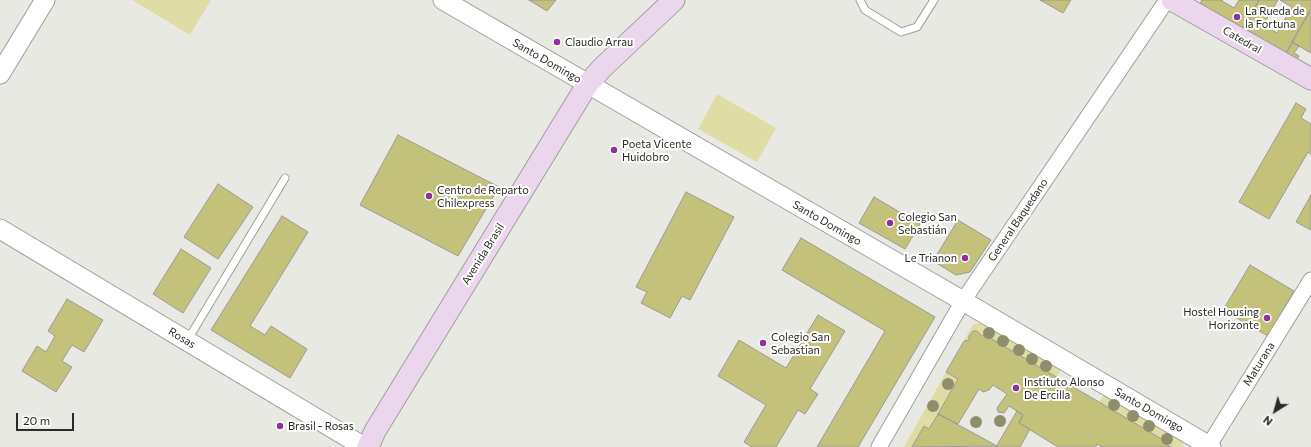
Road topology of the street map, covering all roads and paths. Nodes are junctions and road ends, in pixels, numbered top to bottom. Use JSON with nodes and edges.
{"nodes":[{"id":1,"x":45,"y":0,"type":"edge"},
{"id":2,"x":443,"y":0,"type":"edge"},
{"id":3,"x":674,"y":0,"type":"edge"},
{"id":4,"x":860,"y":0,"type":"edge"},
{"id":5,"x":934,"y":0,"type":"edge"},
{"id":6,"x":1167,"y":0,"type":"edge"},
{"id":7,"x":1172,"y":0,"type":"edge"},
{"id":8,"x":0,"y":74,"type":"edge"},
{"id":9,"x":1311,"y":79,"type":"edge"},
{"id":10,"x":587,"y":85,"type":"junction"},
{"id":11,"x":285,"y":178,"type":"dead end"},
{"id":12,"x":0,"y":229,"type":"edge"},
{"id":13,"x":1311,"y":280,"type":"edge"},
{"id":14,"x":964,"y":301,"type":"junction"},
{"id":15,"x":187,"y":341,"type":"junction"},
{"id":16,"x":1209,"y":446,"type":"edge"},
{"id":17,"x":364,"y":447,"type":"edge"},
{"id":18,"x":368,"y":447,"type":"edge"},
{"id":19,"x":879,"y":447,"type":"edge"}],
"edges":[{"from":1,"to":8,"type":"street"},
{"from":2,"to":10,"type":"street","name":"Santo Domingo"},
{"from":3,"to":10,"type":"main road","name":"Avenida Brasil"},
{"from":4,"to":5,"type":"lane"},
{"from":6,"to":14,"type":"street","name":"General Baquedano"},
{"from":7,"to":9,"type":"main road","name":"Catedral"},
{"from":10,"to":14,"type":"street","name":"Santo Domingo"},
{"from":10,"to":18,"type":"main road","name":"Avenida Brasil"},
{"from":11,"to":15,"type":"lane"},
{"from":12,"to":15,"type":"street","name":"Rosas"},
{"from":13,"to":16,"type":"street","name":"Maturana"},
{"from":14,"to":16,"type":"street","name":"Santo Domingo"},
{"from":14,"to":19,"type":"street","name":"General Baquedano"},
{"from":15,"to":17,"type":"street","name":"Rosas"}]}
